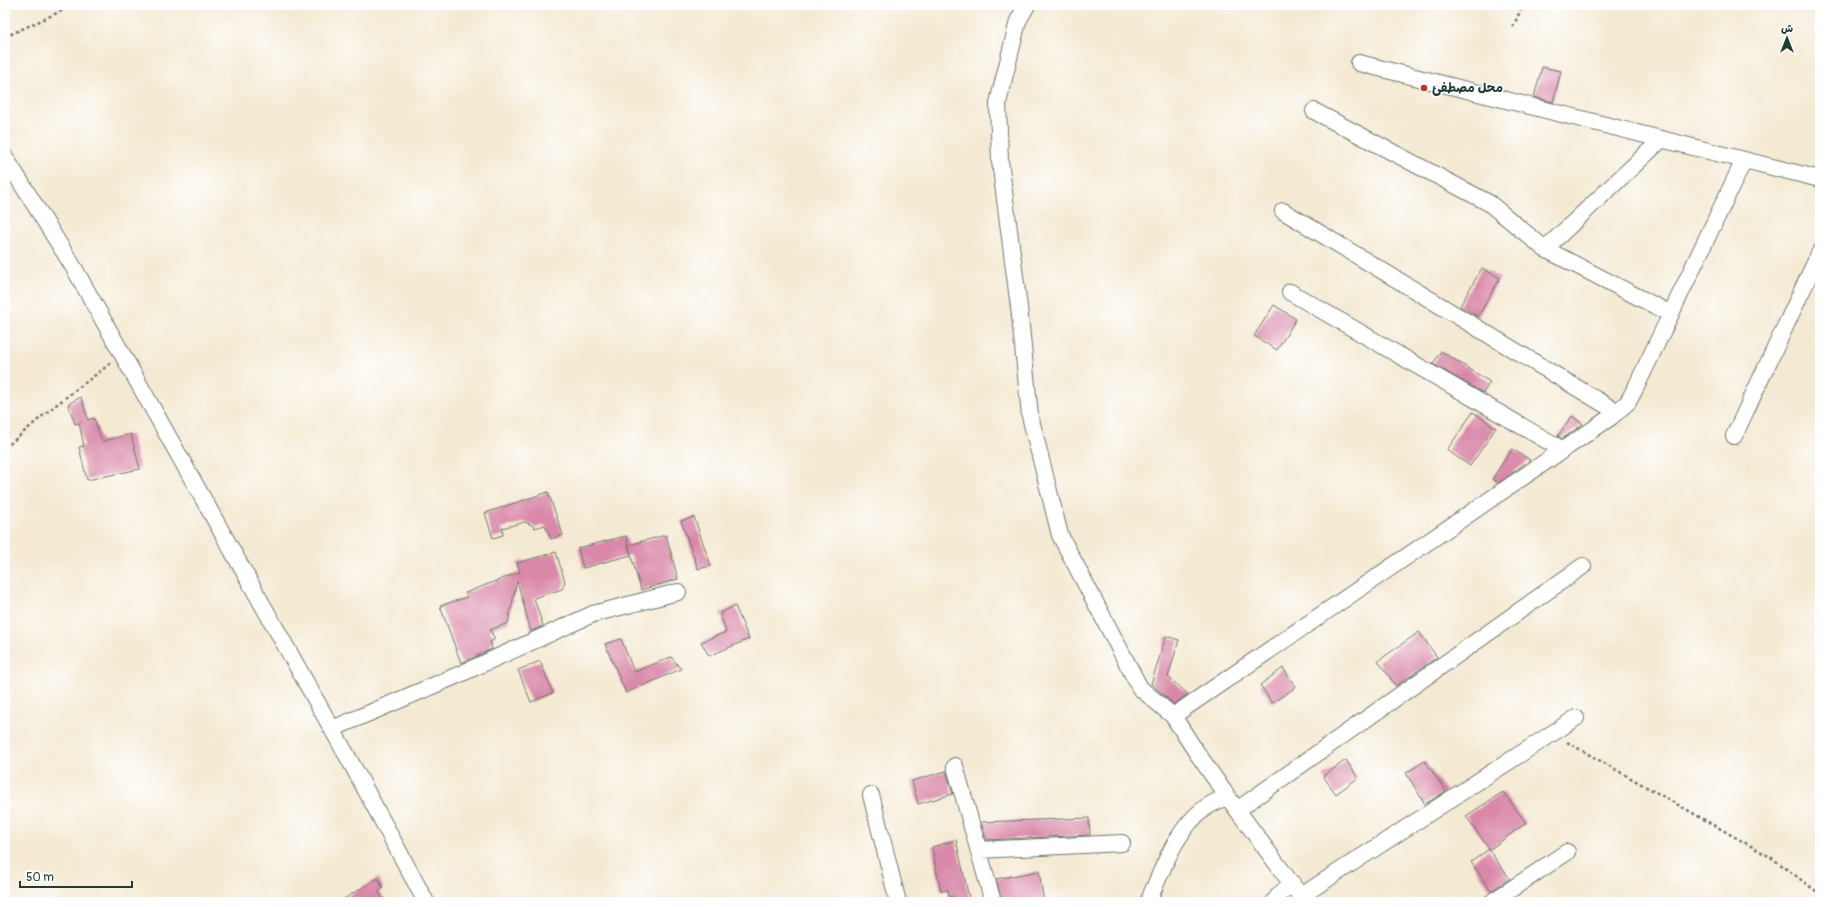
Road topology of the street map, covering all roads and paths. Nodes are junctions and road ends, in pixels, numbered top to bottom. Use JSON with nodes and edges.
{"nodes":[{"id":1,"x":74,"y":5,"type":"edge"},
{"id":2,"x":1027,"y":5,"type":"edge"},
{"id":3,"x":1523,"y":5,"type":"edge"},
{"id":4,"x":1513,"y":26,"type":"dead end"},
{"id":5,"x":5,"y":37,"type":"edge"},
{"id":6,"x":1359,"y":63,"type":"dead end"},
{"id":7,"x":1314,"y":111,"type":"dead end"},
{"id":8,"x":1662,"y":139,"type":"junction"},
{"id":9,"x":5,"y":157,"type":"edge"},
{"id":10,"x":1744,"y":160,"type":"junction"},
{"id":11,"x":1820,"y":179,"type":"edge"},
{"id":12,"x":1283,"y":211,"type":"dead end"},
{"id":13,"x":1545,"y":250,"type":"junction"},
{"id":14,"x":1820,"y":252,"type":"edge"},
{"id":15,"x":1290,"y":292,"type":"dead end"},
{"id":16,"x":1671,"y":314,"type":"junction"},
{"id":17,"x":122,"y":354,"type":"junction"},
{"id":18,"x":1617,"y":412,"type":"junction"},
{"id":19,"x":1734,"y":436,"type":"dead end"},
{"id":20,"x":5,"y":448,"type":"edge"},
{"id":21,"x":1563,"y":450,"type":"junction"},
{"id":22,"x":1582,"y":566,"type":"dead end"},
{"id":23,"x":678,"y":592,"type":"dead end"},
{"id":24,"x":1173,"y":716,"type":"junction"},
{"id":25,"x":1576,"y":718,"type":"dead end"},
{"id":26,"x":332,"y":729,"type":"junction"},
{"id":27,"x":1552,"y":734,"type":"junction"},
{"id":28,"x":955,"y":766,"type":"dead end"},
{"id":29,"x":871,"y":795,"type":"dead end"},
{"id":30,"x":1227,"y":796,"type":"junction"},
{"id":31,"x":1237,"y":810,"type":"junction"},
{"id":32,"x":1122,"y":843,"type":"dead end"},
{"id":33,"x":979,"y":850,"type":"junction"},
{"id":34,"x":1567,"y":852,"type":"dead end"},
{"id":35,"x":1292,"y":883,"type":"junction"},
{"id":36,"x":1820,"y":894,"type":"edge"},
{"id":37,"x":1303,"y":899,"type":"edge"},
{"id":38,"x":426,"y":902,"type":"edge"},
{"id":39,"x":898,"y":902,"type":"edge"},
{"id":40,"x":993,"y":902,"type":"edge"},
{"id":41,"x":1148,"y":902,"type":"edge"},
{"id":42,"x":1274,"y":902,"type":"edge"},
{"id":43,"x":1492,"y":902,"type":"edge"}],
"edges":[{"from":1,"to":5,"type":"path"},
{"from":2,"to":24,"type":"street"},
{"from":3,"to":4,"type":"path"},
{"from":6,"to":8,"type":"street"},
{"from":7,"to":13,"type":"street"},
{"from":8,"to":10,"type":"street"},
{"from":8,"to":13,"type":"street"},
{"from":9,"to":17,"type":"street"},
{"from":10,"to":11,"type":"street"},
{"from":10,"to":16,"type":"street"},
{"from":12,"to":18,"type":"street"},
{"from":13,"to":16,"type":"street"},
{"from":14,"to":19,"type":"street"},
{"from":15,"to":21,"type":"street"},
{"from":16,"to":18,"type":"street"},
{"from":17,"to":20,"type":"path"},
{"from":17,"to":26,"type":"street"},
{"from":18,"to":21,"type":"street"},
{"from":21,"to":24,"type":"street"},
{"from":22,"to":31,"type":"street"},
{"from":23,"to":26,"type":"street"},
{"from":24,"to":30,"type":"street"},
{"from":25,"to":27,"type":"street"},
{"from":26,"to":38,"type":"street"},
{"from":27,"to":36,"type":"path"},
{"from":27,"to":37,"type":"street"},
{"from":28,"to":33,"type":"street"},
{"from":29,"to":39,"type":"street"},
{"from":30,"to":31,"type":"street"},
{"from":30,"to":41,"type":"street"},
{"from":31,"to":35,"type":"street"},
{"from":32,"to":33,"type":"street"},
{"from":33,"to":40,"type":"street"},
{"from":34,"to":43,"type":"street"},
{"from":35,"to":37,"type":"street"},
{"from":35,"to":42,"type":"street"}]}
